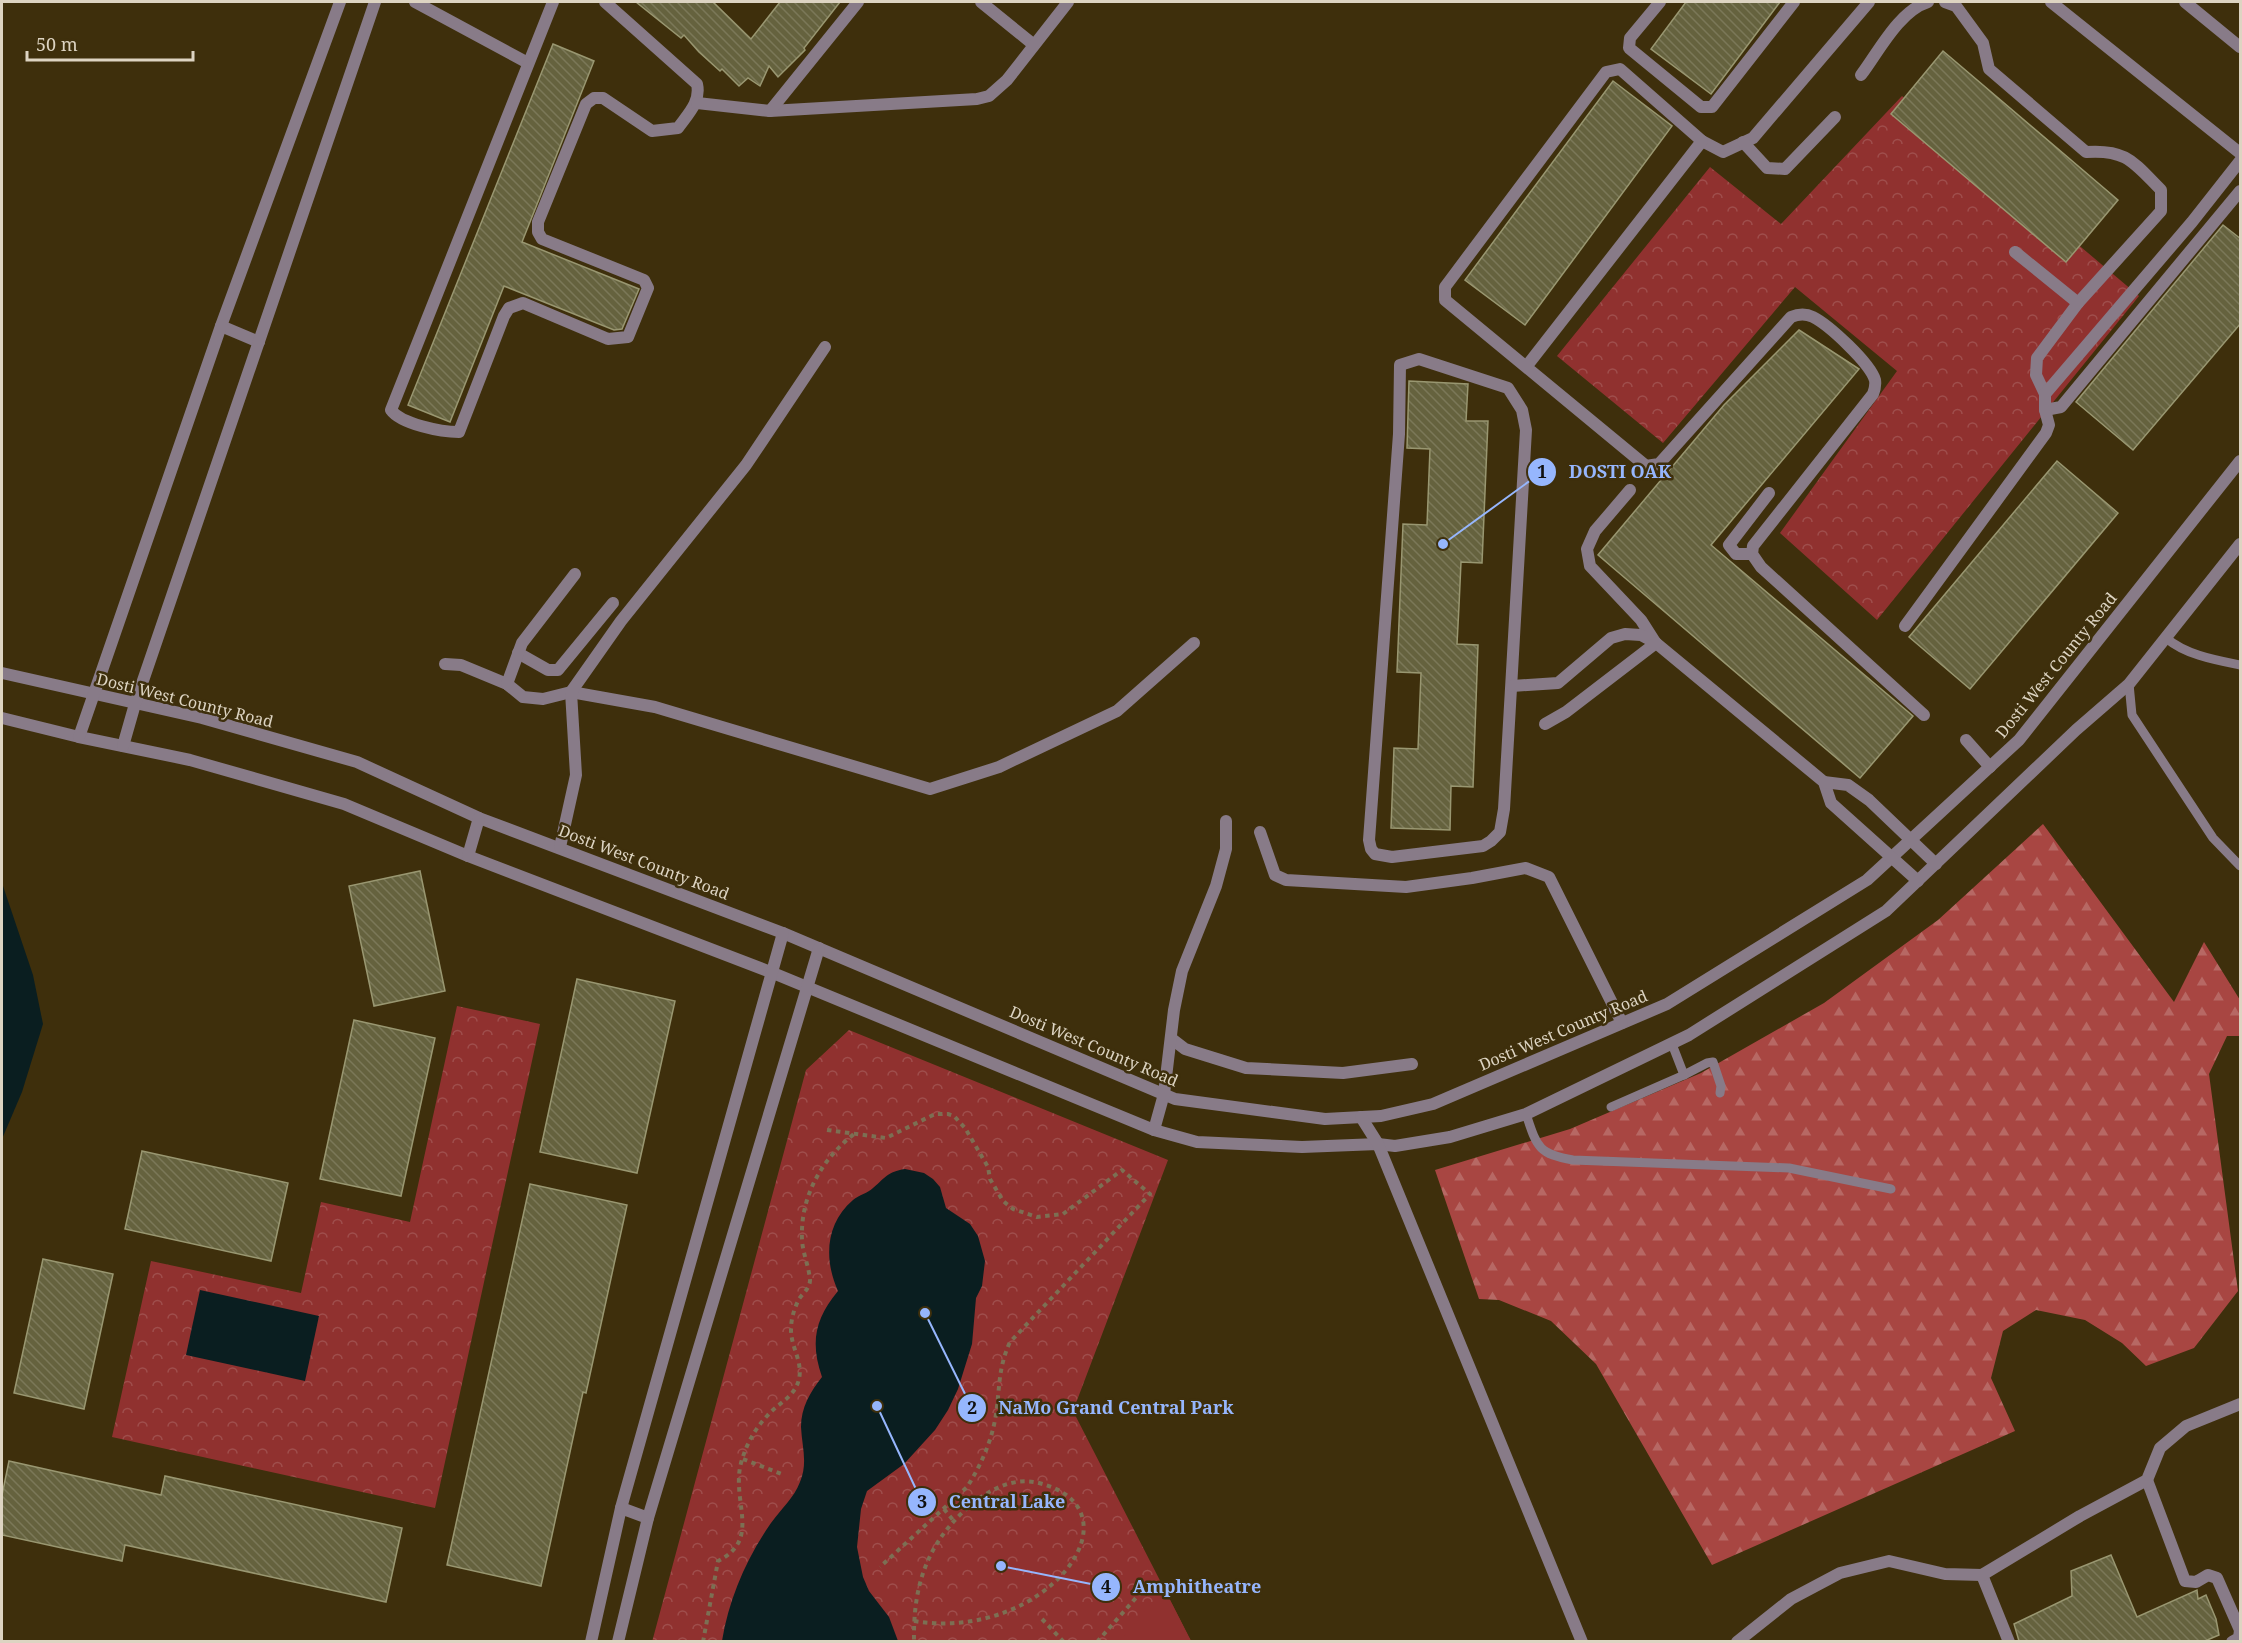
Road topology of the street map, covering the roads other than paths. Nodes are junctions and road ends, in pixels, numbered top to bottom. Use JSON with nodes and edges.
{"nodes":[{"id":1,"x":340,"y":2,"type":"edge"},
{"id":2,"x":375,"y":2,"type":"edge"},
{"id":3,"x":415,"y":2,"type":"edge"},
{"id":4,"x":553,"y":2,"type":"edge"},
{"id":5,"x":605,"y":2,"type":"edge"},
{"id":6,"x":858,"y":2,"type":"edge"},
{"id":7,"x":981,"y":2,"type":"edge"},
{"id":8,"x":1068,"y":2,"type":"edge"},
{"id":9,"x":1660,"y":2,"type":"edge"},
{"id":10,"x":1794,"y":2,"type":"edge"},
{"id":11,"x":1869,"y":2,"type":"edge"},
{"id":12,"x":1928,"y":2,"type":"edge"},
{"id":13,"x":1945,"y":2,"type":"edge"},
{"id":14,"x":2051,"y":2,"type":"edge"},
{"id":15,"x":2185,"y":2,"type":"edge"},
{"id":16,"x":1034,"y":45,"type":"junction"},
{"id":17,"x":2241,"y":47,"type":"edge"},
{"id":18,"x":528,"y":63,"type":"junction"},
{"id":19,"x":1861,"y":75,"type":"dead end"},
{"id":20,"x":697,"y":103,"type":"junction"},
{"id":21,"x":771,"y":111,"type":"junction"},
{"id":22,"x":1835,"y":117,"type":"dead end"},
{"id":23,"x":1702,"y":141,"type":"junction"},
{"id":24,"x":1743,"y":142,"type":"junction"},
{"id":25,"x":2241,"y":153,"type":"edge"},
{"id":26,"x":2241,"y":161,"type":"edge"},
{"id":27,"x":2241,"y":191,"type":"edge"},
{"id":28,"x":2016,"y":252,"type":"dead end"},
{"id":29,"x":2078,"y":303,"type":"junction"},
{"id":30,"x":221,"y":327,"type":"junction"},
{"id":31,"x":259,"y":342,"type":"junction"},
{"id":32,"x":825,"y":347,"type":"dead end"},
{"id":33,"x":1526,"y":367,"type":"junction"},
{"id":34,"x":2045,"y":393,"type":"junction"},
{"id":35,"x":2044,"y":410,"type":"junction"},
{"id":36,"x":2241,"y":461,"type":"edge"},
{"id":37,"x":1630,"y":489,"type":"dead end"},
{"id":38,"x":1768,"y":493,"type":"dead end"},
{"id":39,"x":2241,"y":544,"type":"edge"},
{"id":40,"x":1752,"y":554,"type":"junction"},
{"id":41,"x":575,"y":574,"type":"dead end"},
{"id":42,"x":613,"y":603,"type":"dead end"},
{"id":43,"x":1905,"y":626,"type":"dead end"},
{"id":44,"x":2166,"y":638,"type":"junction"},
{"id":45,"x":1656,"y":643,"type":"junction"},
{"id":46,"x":1194,"y":644,"type":"dead end"},
{"id":47,"x":518,"y":653,"type":"junction"},
{"id":48,"x":445,"y":664,"type":"dead end"},
{"id":49,"x":2241,"y":665,"type":"edge"},
{"id":50,"x":2,"y":673,"type":"edge"},
{"id":51,"x":507,"y":684,"type":"junction"},
{"id":52,"x":2129,"y":684,"type":"junction"},
{"id":53,"x":1512,"y":686,"type":"junction"},
{"id":54,"x":571,"y":692,"type":"junction"},
{"id":55,"x":92,"y":695,"type":"junction"},
{"id":56,"x":135,"y":704,"type":"junction"},
{"id":57,"x":1924,"y":715,"type":"dead end"},
{"id":58,"x":2,"y":718,"type":"edge"},
{"id":59,"x":1545,"y":724,"type":"dead end"},
{"id":60,"x":79,"y":737,"type":"junction"},
{"id":61,"x":1965,"y":740,"type":"dead end"},
{"id":62,"x":123,"y":746,"type":"junction"},
{"id":63,"x":1990,"y":767,"type":"junction"},
{"id":64,"x":1824,"y":782,"type":"junction"},
{"id":65,"x":479,"y":818,"type":"junction"},
{"id":66,"x":1226,"y":821,"type":"dead end"},
{"id":67,"x":1260,"y":832,"type":"dead end"},
{"id":68,"x":1911,"y":840,"type":"junction"},
{"id":69,"x":560,"y":847,"type":"junction"},
{"id":70,"x":468,"y":856,"type":"junction"},
{"id":71,"x":1893,"y":857,"type":"junction"},
{"id":72,"x":1936,"y":864,"type":"junction"},
{"id":73,"x":2241,"y":866,"type":"edge"},
{"id":74,"x":1918,"y":881,"type":"junction"},
{"id":75,"x":783,"y":933,"type":"junction"},
{"id":76,"x":819,"y":948,"type":"junction"},
{"id":77,"x":773,"y":973,"type":"junction"},
{"id":78,"x":808,"y":987,"type":"junction"},
{"id":79,"x":1622,"y":1023,"type":"junction"},
{"id":80,"x":1172,"y":1039,"type":"junction"},
{"id":81,"x":1672,"y":1044,"type":"junction"},
{"id":82,"x":1412,"y":1064,"type":"dead end"},
{"id":83,"x":1684,"y":1074,"type":"junction"},
{"id":84,"x":1720,"y":1093,"type":"dead end"},
{"id":85,"x":1164,"y":1094,"type":"junction"},
{"id":86,"x":1611,"y":1107,"type":"dead end"},
{"id":87,"x":1526,"y":1114,"type":"junction"},
{"id":88,"x":1361,"y":1117,"type":"junction"},
{"id":89,"x":1155,"y":1130,"type":"junction"},
{"id":90,"x":1378,"y":1144,"type":"junction"},
{"id":91,"x":1891,"y":1189,"type":"dead end"},
{"id":92,"x":2241,"y":1404,"type":"edge"},
{"id":93,"x":2147,"y":1480,"type":"junction"},
{"id":94,"x":621,"y":1508,"type":"junction"},
{"id":95,"x":648,"y":1518,"type":"junction"},
{"id":96,"x":1982,"y":1575,"type":"junction"},
{"id":97,"x":591,"y":1641,"type":"edge"},
{"id":98,"x":618,"y":1641,"type":"edge"},
{"id":99,"x":1582,"y":1641,"type":"edge"},
{"id":100,"x":1737,"y":1641,"type":"edge"},
{"id":101,"x":2009,"y":1641,"type":"edge"},
{"id":102,"x":2232,"y":1641,"type":"edge"}],
"edges":[{"from":1,"to":30,"type":"street"},
{"from":2,"to":31,"type":"street"},
{"from":3,"to":18,"type":"street"},
{"from":4,"to":18,"type":"street"},
{"from":5,"to":20,"type":"street"},
{"from":6,"to":21,"type":"street"},
{"from":7,"to":16,"type":"street"},
{"from":8,"to":16,"type":"street"},
{"from":9,"to":10,"type":"street"},
{"from":11,"to":24,"type":"street"},
{"from":12,"to":19,"type":"street"},
{"from":13,"to":29,"type":"street"},
{"from":14,"to":25,"type":"street"},
{"from":15,"to":17,"type":"street"},
{"from":16,"to":21,"type":"street"},
{"from":18,"to":20,"type":"street"},
{"from":20,"to":21,"type":"street"},
{"from":22,"to":24,"type":"street"},
{"from":23,"to":24,"type":"street"},
{"from":23,"to":33,"type":"street"},
{"from":23,"to":33,"type":"street"},
{"from":26,"to":34,"type":"street"},
{"from":27,"to":35,"type":"street"},
{"from":28,"to":29,"type":"street"},
{"from":29,"to":34,"type":"street"},
{"from":30,"to":31,"type":"street"},
{"from":30,"to":55,"type":"street"},
{"from":31,"to":56,"type":"street"},
{"from":32,"to":54,"type":"street"},
{"from":33,"to":40,"type":"street"},
{"from":34,"to":35,"type":"street"},
{"from":35,"to":43,"type":"street"},
{"from":36,"to":63,"type":"street","name":"Dosti West County Road"},
{"from":37,"to":45,"type":"street"},
{"from":38,"to":40,"type":"street"},
{"from":39,"to":44,"type":"street"},
{"from":40,"to":57,"type":"street"},
{"from":41,"to":47,"type":"street"},
{"from":42,"to":47,"type":"street"},
{"from":44,"to":49,"type":"lane"},
{"from":44,"to":52,"type":"street"},
{"from":45,"to":53,"type":"street"},
{"from":45,"to":59,"type":"street"},
{"from":45,"to":64,"type":"street"},
{"from":46,"to":54,"type":"street"},
{"from":47,"to":51,"type":"street"},
{"from":48,"to":51,"type":"street"},
{"from":50,"to":55,"type":"street","name":"Dosti West County Road"},
{"from":51,"to":54,"type":"street"},
{"from":52,"to":72,"type":"street"},
{"from":52,"to":73,"type":"lane"},
{"from":53,"to":53,"type":"street"},
{"from":54,"to":69,"type":"street"},
{"from":55,"to":56,"type":"street","name":"Dosti West County Road"},
{"from":55,"to":60,"type":"street"},
{"from":56,"to":62,"type":"street"},
{"from":56,"to":65,"type":"street","name":"Dosti West County Road"},
{"from":58,"to":60,"type":"street"},
{"from":60,"to":62,"type":"street"},
{"from":61,"to":63,"type":"street"},
{"from":62,"to":70,"type":"street"},
{"from":63,"to":68,"type":"street","name":"Dosti West County Road"},
{"from":64,"to":68,"type":"street"},
{"from":64,"to":71,"type":"street"},
{"from":65,"to":69,"type":"street","name":"Dosti West County Road"},
{"from":65,"to":70,"type":"street"},
{"from":66,"to":80,"type":"street"},
{"from":67,"to":79,"type":"street"},
{"from":68,"to":71,"type":"street","name":"Dosti West County Road"},
{"from":68,"to":72,"type":"street"},
{"from":69,"to":75,"type":"street","name":"Dosti West County Road"},
{"from":70,"to":77,"type":"street"},
{"from":71,"to":74,"type":"street"},
{"from":71,"to":79,"type":"street","name":"Dosti West County Road"},
{"from":72,"to":74,"type":"street"},
{"from":74,"to":81,"type":"street"},
{"from":75,"to":76,"type":"street","name":"Dosti West County Road"},
{"from":75,"to":77,"type":"street"},
{"from":76,"to":78,"type":"street"},
{"from":76,"to":85,"type":"street","name":"Dosti West County Road"},
{"from":77,"to":78,"type":"street"},
{"from":77,"to":94,"type":"street"},
{"from":78,"to":89,"type":"street"},
{"from":78,"to":95,"type":"street"},
{"from":79,"to":88,"type":"street","name":"Dosti West County Road"},
{"from":80,"to":82,"type":"street"},
{"from":80,"to":85,"type":"street"},
{"from":81,"to":83,"type":"lane"},
{"from":81,"to":87,"type":"street"},
{"from":83,"to":84,"type":"lane"},
{"from":83,"to":86,"type":"lane"},
{"from":85,"to":88,"type":"street","name":"Dosti West County Road"},
{"from":85,"to":89,"type":"street"},
{"from":87,"to":90,"type":"street"},
{"from":87,"to":91,"type":"lane"},
{"from":88,"to":90,"type":"street"},
{"from":89,"to":90,"type":"street"},
{"from":90,"to":99,"type":"street"},
{"from":92,"to":93,"type":"street"},
{"from":93,"to":96,"type":"street"},
{"from":93,"to":102,"type":"street"},
{"from":94,"to":95,"type":"street"},
{"from":94,"to":97,"type":"street"},
{"from":95,"to":98,"type":"street"},
{"from":96,"to":100,"type":"street"},
{"from":96,"to":101,"type":"street"}]}
